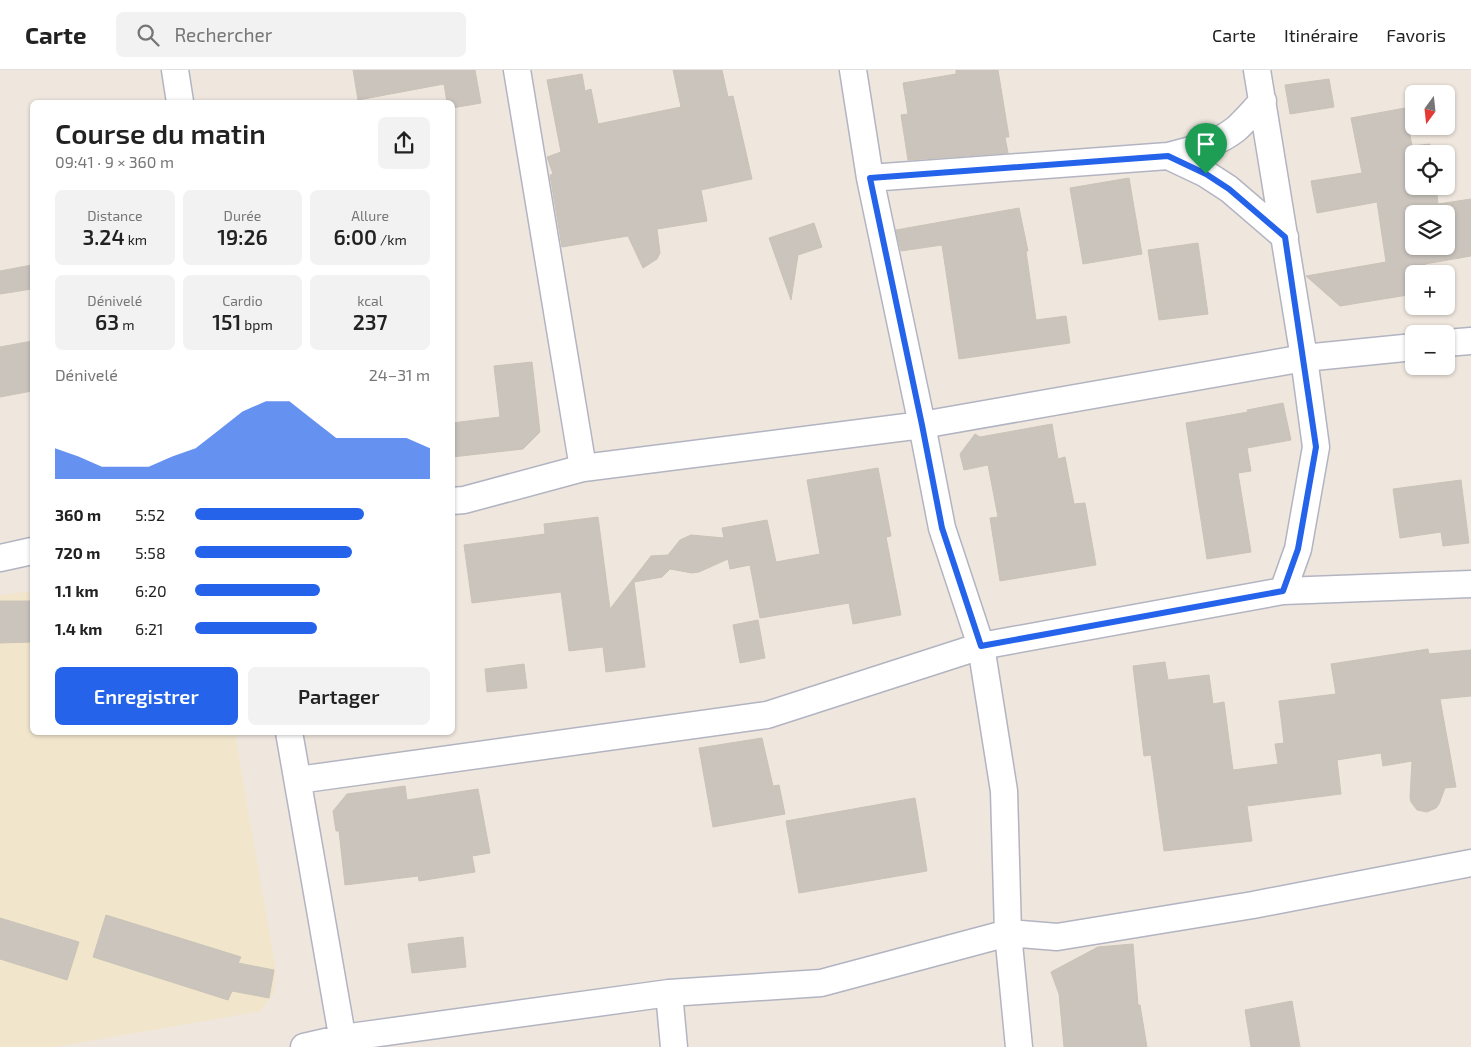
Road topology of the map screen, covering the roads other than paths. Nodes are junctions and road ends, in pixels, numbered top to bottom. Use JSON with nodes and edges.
{"nodes":[{"id":1,"x":175,"y":70,"type":"edge"},
{"id":2,"x":517,"y":70,"type":"edge"},
{"id":3,"x":853,"y":70,"type":"edge"},
{"id":4,"x":1257,"y":70,"type":"edge"},
{"id":5,"x":180,"y":100,"type":"edge"},
{"id":6,"x":1263,"y":101,"type":"junction"},
{"id":7,"x":1168,"y":156,"type":"junction"},
{"id":8,"x":870,"y":178,"type":"junction"},
{"id":9,"x":1285,"y":237,"type":"junction"},
{"id":10,"x":1471,"y":341,"type":"edge"},
{"id":11,"x":1455,"y":342,"type":"edge"},
{"id":12,"x":1405,"y":348,"type":"edge"},
{"id":13,"x":1304,"y":358,"type":"junction"},
{"id":14,"x":922,"y":425,"type":"junction"},
{"id":15,"x":583,"y":468,"type":"junction"},
{"id":16,"x":456,"y":504,"type":"edge"},
{"id":17,"x":30,"y":551,"type":"edge"},
{"id":18,"x":0,"y":558,"type":"edge"},
{"id":19,"x":1471,"y":584,"type":"edge"},
{"id":20,"x":1283,"y":591,"type":"junction"},
{"id":21,"x":981,"y":646,"type":"junction"},
{"id":22,"x":290,"y":735,"type":"edge"},
{"id":23,"x":298,"y":780,"type":"junction"},
{"id":24,"x":1471,"y":863,"type":"edge"},
{"id":25,"x":1008,"y":933,"type":"junction"},
{"id":26,"x":669,"y":993,"type":"junction"},
{"id":27,"x":343,"y":1042,"type":"edge"},
{"id":28,"x":304,"y":1047,"type":"edge"},
{"id":29,"x":674,"y":1047,"type":"edge"},
{"id":30,"x":1019,"y":1047,"type":"edge"}],
"edges":[{"from":1,"to":5,"type":"street"},
{"from":2,"to":15,"type":"street"},
{"from":3,"to":8,"type":"street"},
{"from":4,"to":6,"type":"street"},
{"from":6,"to":7,"type":"street"},
{"from":6,"to":9,"type":"street"},
{"from":7,"to":8,"type":"street"},
{"from":7,"to":9,"type":"street"},
{"from":8,"to":14,"type":"street"},
{"from":9,"to":13,"type":"street"},
{"from":10,"to":11,"type":"street"},
{"from":12,"to":13,"type":"street"},
{"from":13,"to":14,"type":"street"},
{"from":13,"to":20,"type":"street"},
{"from":14,"to":15,"type":"street"},
{"from":14,"to":21,"type":"street"},
{"from":15,"to":16,"type":"street"},
{"from":17,"to":18,"type":"street"},
{"from":19,"to":20,"type":"street"},
{"from":20,"to":21,"type":"street"},
{"from":21,"to":23,"type":"street"},
{"from":21,"to":25,"type":"street"},
{"from":22,"to":23,"type":"street"},
{"from":23,"to":27,"type":"street"},
{"from":24,"to":25,"type":"street"},
{"from":25,"to":26,"type":"street"},
{"from":25,"to":30,"type":"street"},
{"from":26,"to":27,"type":"street"},
{"from":26,"to":29,"type":"street"},
{"from":27,"to":28,"type":"street"}]}
